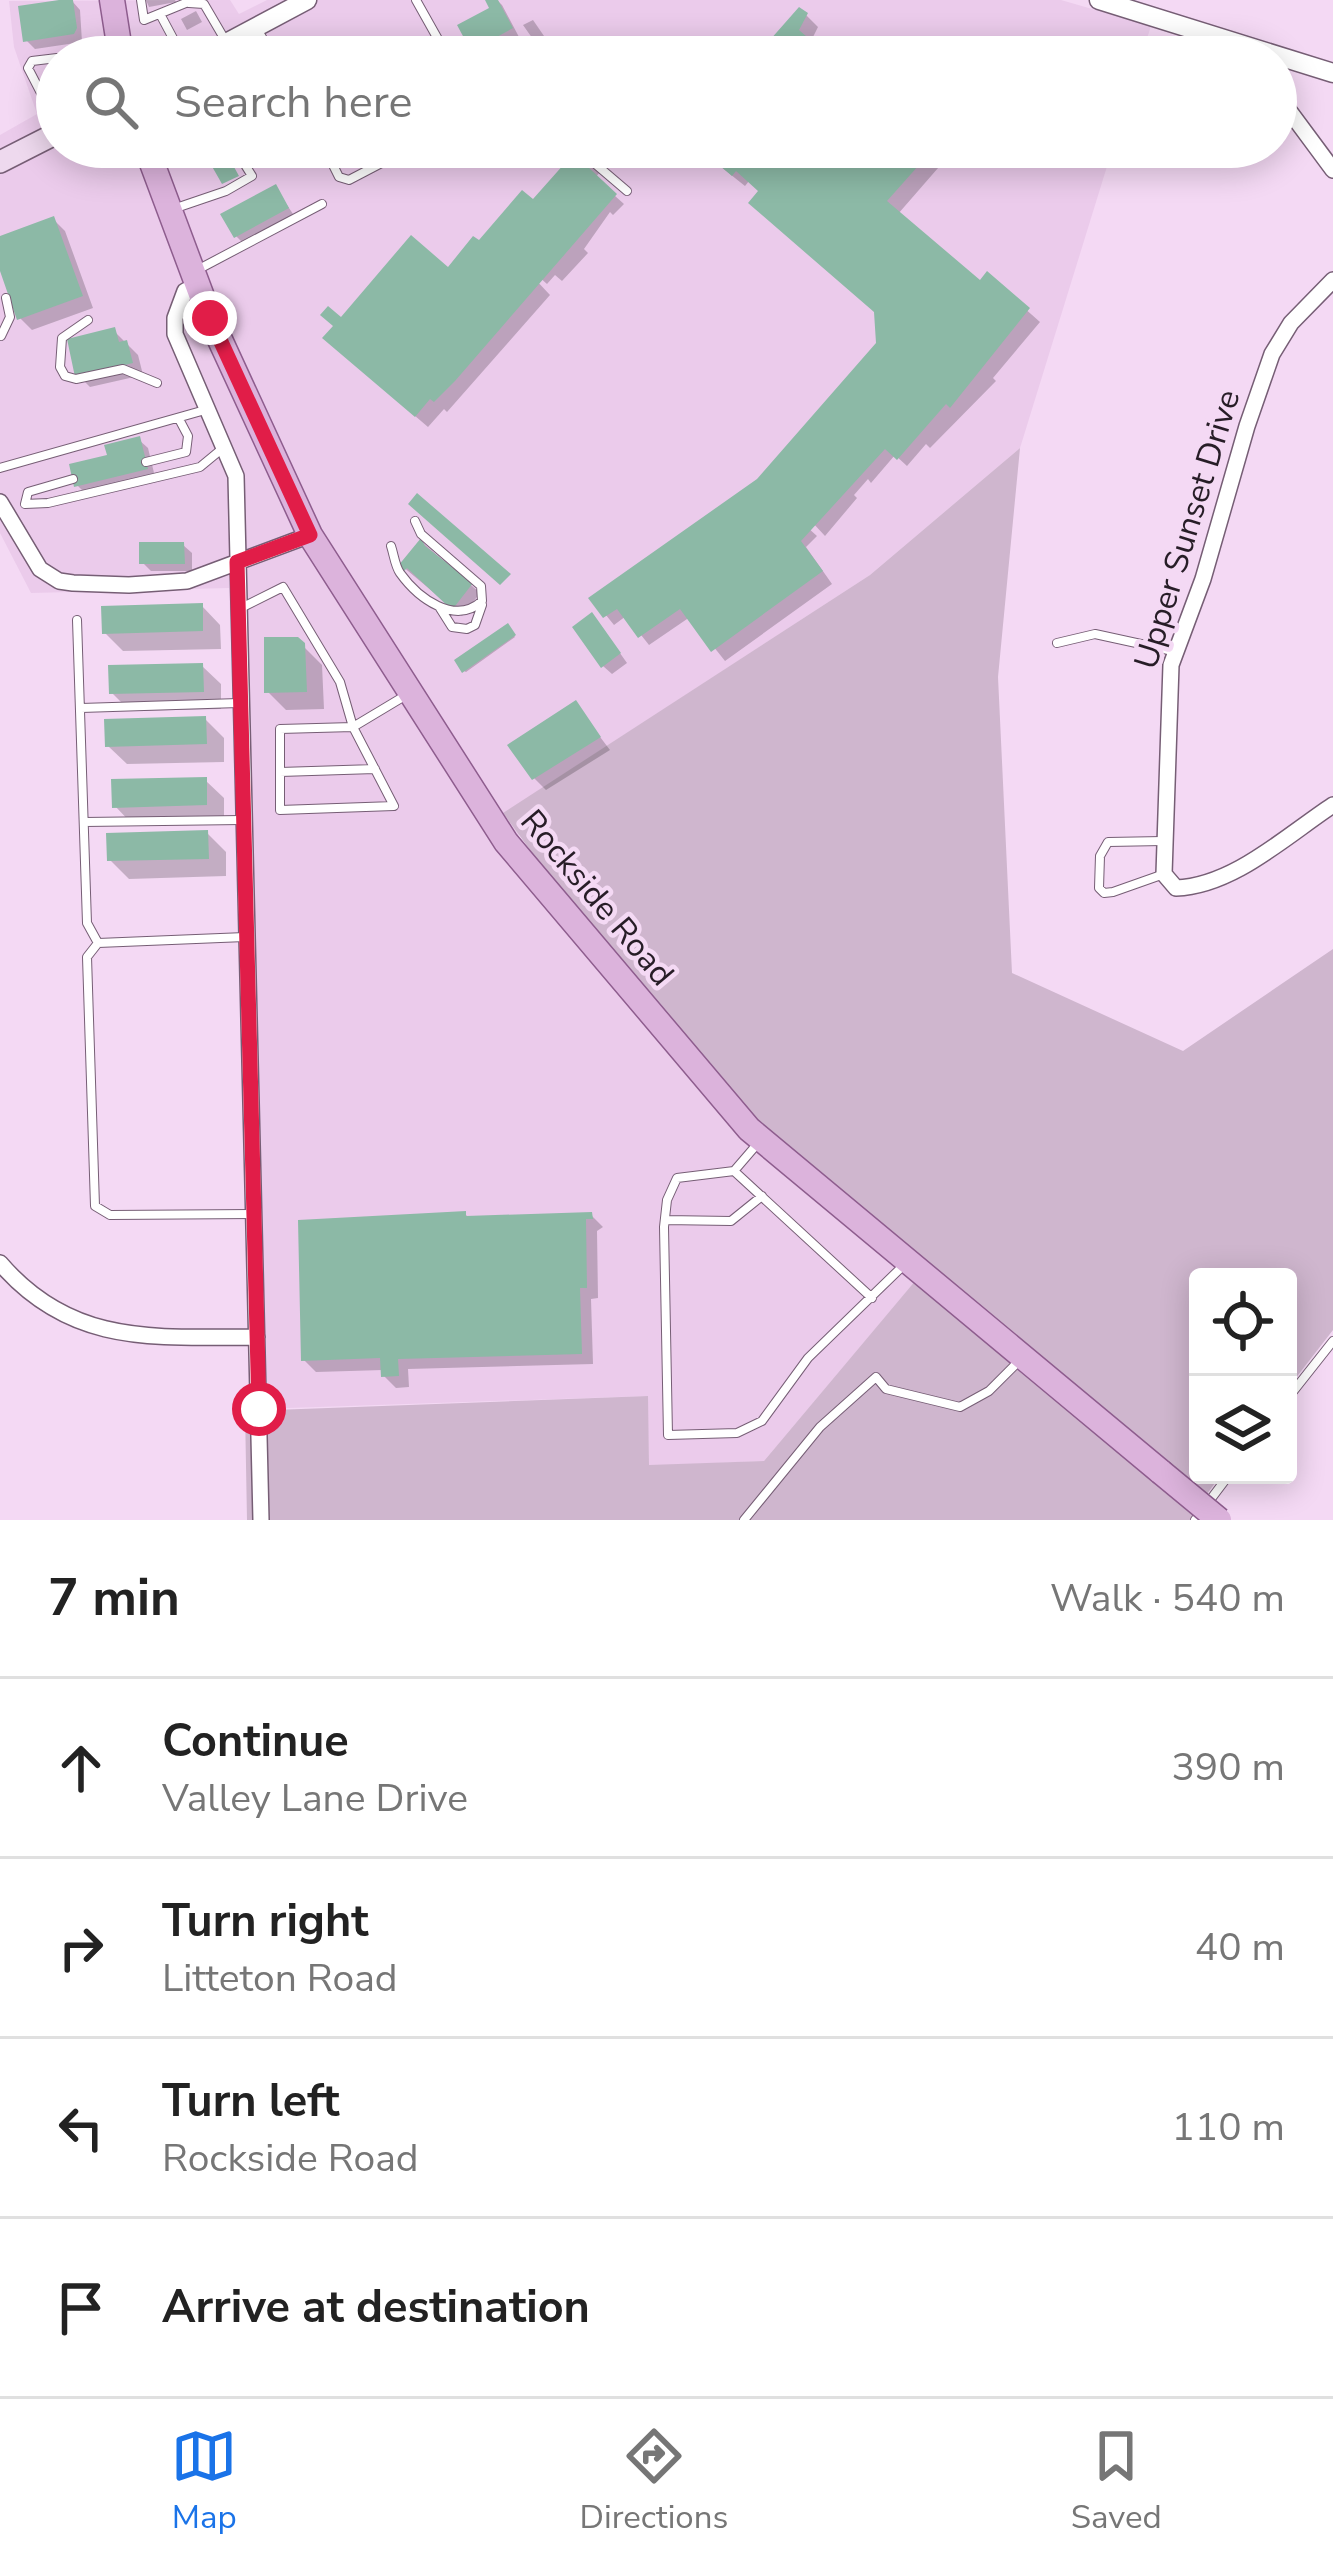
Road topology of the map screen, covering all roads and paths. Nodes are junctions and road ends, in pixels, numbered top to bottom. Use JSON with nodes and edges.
{"nodes":[{"id":1,"x":141,"y":0,"type":"edge"},
{"id":2,"x":308,"y":0,"type":"edge"},
{"id":3,"x":416,"y":0,"type":"edge"},
{"id":4,"x":1099,"y":0,"type":"edge"},
{"id":5,"x":188,"y":2,"type":"edge"},
{"id":6,"x":1121,"y":3,"type":"edge"},
{"id":7,"x":160,"y":14,"type":"junction"},
{"id":8,"x":144,"y":20,"type":"junction"},
{"id":9,"x":256,"y":28,"type":"junction"},
{"id":10,"x":117,"y":33,"type":"edge"},
{"id":11,"x":172,"y":36,"type":"edge"},
{"id":12,"x":223,"y":36,"type":"edge"},
{"id":13,"x":247,"y":36,"type":"edge"},
{"id":14,"x":261,"y":36,"type":"edge"},
{"id":15,"x":436,"y":36,"type":"edge"},
{"id":16,"x":1213,"y":36,"type":"edge"},
{"id":17,"x":36,"y":60,"type":"edge"},
{"id":18,"x":1297,"y":63,"type":"edge"},
{"id":19,"x":1333,"y":73,"type":"edge"},
{"id":20,"x":36,"y":85,"type":"edge"},
{"id":21,"x":1297,"y":121,"type":"edge"},
{"id":22,"x":36,"y":142,"type":"edge"},
{"id":23,"x":0,"y":163,"type":"edge"},
{"id":24,"x":157,"y":168,"type":"edge"},
{"id":25,"x":247,"y":168,"type":"edge"},
{"id":26,"x":334,"y":168,"type":"edge"},
{"id":27,"x":372,"y":168,"type":"edge"},
{"id":28,"x":600,"y":168,"type":"edge"},
{"id":29,"x":1333,"y":170,"type":"edge"},
{"id":30,"x":627,"y":191,"type":"dead end"},
{"id":31,"x":322,"y":204,"type":"dead end"},
{"id":32,"x":169,"y":211,"type":"junction"},
{"id":33,"x":195,"y":279,"type":"junction"},
{"id":34,"x":1333,"y":280,"type":"edge"},
{"id":35,"x":5,"y":298,"type":"dead end"},
{"id":36,"x":88,"y":320,"type":"dead end"},
{"id":37,"x":1,"y":336,"type":"edge"},
{"id":38,"x":157,"y":383,"type":"dead end"},
{"id":39,"x":207,"y":409,"type":"junction"},
{"id":40,"x":179,"y":419,"type":"junction"},
{"id":41,"x":224,"y":447,"type":"junction"},
{"id":42,"x":146,"y":462,"type":"dead end"},
{"id":43,"x":0,"y":468,"type":"edge"},
{"id":44,"x":73,"y":479,"type":"dead end"},
{"id":45,"x":0,"y":502,"type":"edge"},
{"id":46,"x":415,"y":520,"type":"dead end"},
{"id":47,"x":310,"y":535,"type":"junction"},
{"id":48,"x":391,"y":546,"type":"dead end"},
{"id":49,"x":237,"y":562,"type":"junction"},
{"id":50,"x":482,"y":601,"type":"junction"},
{"id":51,"x":439,"y":607,"type":"junction"},
{"id":52,"x":237,"y":610,"type":"junction"},
{"id":53,"x":77,"y":620,"type":"dead end"},
{"id":54,"x":1057,"y":643,"type":"dead end"},
{"id":55,"x":1175,"y":652,"type":"junction"},
{"id":56,"x":410,"y":694,"type":"junction"},
{"id":57,"x":239,"y":703,"type":"junction"},
{"id":58,"x":82,"y":708,"type":"junction"},
{"id":59,"x":353,"y":727,"type":"junction"},
{"id":60,"x":375,"y":769,"type":"junction"},
{"id":61,"x":280,"y":772,"type":"junction"},
{"id":62,"x":1333,"y":805,"type":"edge"},
{"id":63,"x":242,"y":820,"type":"junction"},
{"id":64,"x":84,"y":822,"type":"junction"},
{"id":65,"x":1165,"y":841,"type":"junction"},
{"id":66,"x":1170,"y":881,"type":"junction"},
{"id":67,"x":244,"y":937,"type":"junction"},
{"id":68,"x":98,"y":943,"type":"junction"},
{"id":69,"x":761,"y":1139,"type":"junction"},
{"id":70,"x":734,"y":1171,"type":"junction"},
{"id":71,"x":762,"y":1196,"type":"junction"},
{"id":72,"x":254,"y":1214,"type":"junction"},
{"id":73,"x":664,"y":1220,"type":"junction"},
{"id":74,"x":908,"y":1261,"type":"junction"},
{"id":75,"x":0,"y":1263,"type":"edge"},
{"id":76,"x":872,"y":1298,"type":"junction"},
{"id":77,"x":257,"y":1337,"type":"junction"},
{"id":78,"x":1333,"y":1341,"type":"edge"},
{"id":79,"x":1023,"y":1357,"type":"junction"},
{"id":80,"x":1297,"y":1387,"type":"edge"},
{"id":81,"x":1222,"y":1484,"type":"edge"},
{"id":82,"x":261,"y":1520,"type":"edge"},
{"id":83,"x":744,"y":1520,"type":"edge"},
{"id":84,"x":1195,"y":1520,"type":"edge"},
{"id":85,"x":1219,"y":1520,"type":"edge"}],
"edges":[{"from":1,"to":8,"type":"lane"},
{"from":2,"to":9,"type":"street"},
{"from":3,"to":15,"type":"lane"},
{"from":4,"to":6,"type":"street"},
{"from":5,"to":7,"type":"lane"},
{"from":5,"to":12,"type":"lane"},
{"from":6,"to":16,"type":"street"},
{"from":7,"to":8,"type":"lane"},
{"from":7,"to":11,"type":"lane"},
{"from":8,"to":10,"type":"lane"},
{"from":9,"to":13,"type":"street"},
{"from":9,"to":14,"type":"lane"},
{"from":17,"to":20,"type":"lane"},
{"from":18,"to":19,"type":"street"},
{"from":21,"to":29,"type":"street"},
{"from":22,"to":23,"type":"main road"},
{"from":24,"to":32,"type":"main road","name":"Rockside Road"},
{"from":25,"to":32,"type":"lane"},
{"from":26,"to":27,"type":"lane"},
{"from":28,"to":30,"type":"lane"},
{"from":31,"to":33,"type":"lane"},
{"from":32,"to":33,"type":"main road","name":"Rockside Road"},
{"from":33,"to":39,"type":"street"},
{"from":33,"to":47,"type":"main road","name":"Rockside Road"},
{"from":34,"to":55,"type":"street","name":"Upper Sunset Drive"},
{"from":35,"to":37,"type":"lane"},
{"from":36,"to":38,"type":"lane"},
{"from":39,"to":40,"type":"lane"},
{"from":39,"to":41,"type":"street"},
{"from":40,"to":42,"type":"lane"},
{"from":40,"to":43,"type":"lane"},
{"from":41,"to":44,"type":"lane"},
{"from":41,"to":49,"type":"street"},
{"from":45,"to":49,"type":"street"},
{"from":46,"to":50,"type":"lane"},
{"from":47,"to":49,"type":"street"},
{"from":47,"to":56,"type":"main road","name":"Rockside Road"},
{"from":48,"to":51,"type":"lane"},
{"from":49,"to":52,"type":"street"},
{"from":50,"to":51,"type":"lane"},
{"from":50,"to":51,"type":"lane"},
{"from":52,"to":57,"type":"street"},
{"from":52,"to":59,"type":"lane"},
{"from":53,"to":58,"type":"lane"},
{"from":54,"to":55,"type":"lane"},
{"from":55,"to":65,"type":"street","name":"Upper Sunset Drive"},
{"from":56,"to":59,"type":"lane"},
{"from":56,"to":69,"type":"main road","name":"Rockside Road"},
{"from":57,"to":58,"type":"lane"},
{"from":57,"to":63,"type":"street"},
{"from":58,"to":64,"type":"lane"},
{"from":59,"to":60,"type":"lane"},
{"from":59,"to":61,"type":"lane"},
{"from":60,"to":61,"type":"lane"},
{"from":60,"to":61,"type":"lane"},
{"from":62,"to":66,"type":"street"},
{"from":63,"to":64,"type":"lane"},
{"from":63,"to":67,"type":"street"},
{"from":64,"to":68,"type":"lane"},
{"from":65,"to":66,"type":"street","name":"Upper Sunset Drive"},
{"from":65,"to":66,"type":"lane"},
{"from":67,"to":68,"type":"lane"},
{"from":67,"to":72,"type":"street"},
{"from":68,"to":72,"type":"lane"},
{"from":69,"to":70,"type":"lane"},
{"from":69,"to":74,"type":"main road","name":"Rockside Road"},
{"from":70,"to":71,"type":"lane"},
{"from":70,"to":73,"type":"lane"},
{"from":71,"to":73,"type":"lane"},
{"from":71,"to":76,"type":"lane"},
{"from":72,"to":77,"type":"street"},
{"from":73,"to":76,"type":"lane"},
{"from":74,"to":76,"type":"lane"},
{"from":74,"to":79,"type":"main road","name":"Rockside Road"},
{"from":75,"to":77,"type":"street"},
{"from":77,"to":82,"type":"street"},
{"from":78,"to":80,"type":"lane"},
{"from":79,"to":83,"type":"lane"},
{"from":79,"to":85,"type":"main road","name":"Rockside Road","bridge":true},
{"from":81,"to":84,"type":"lane"}]}
